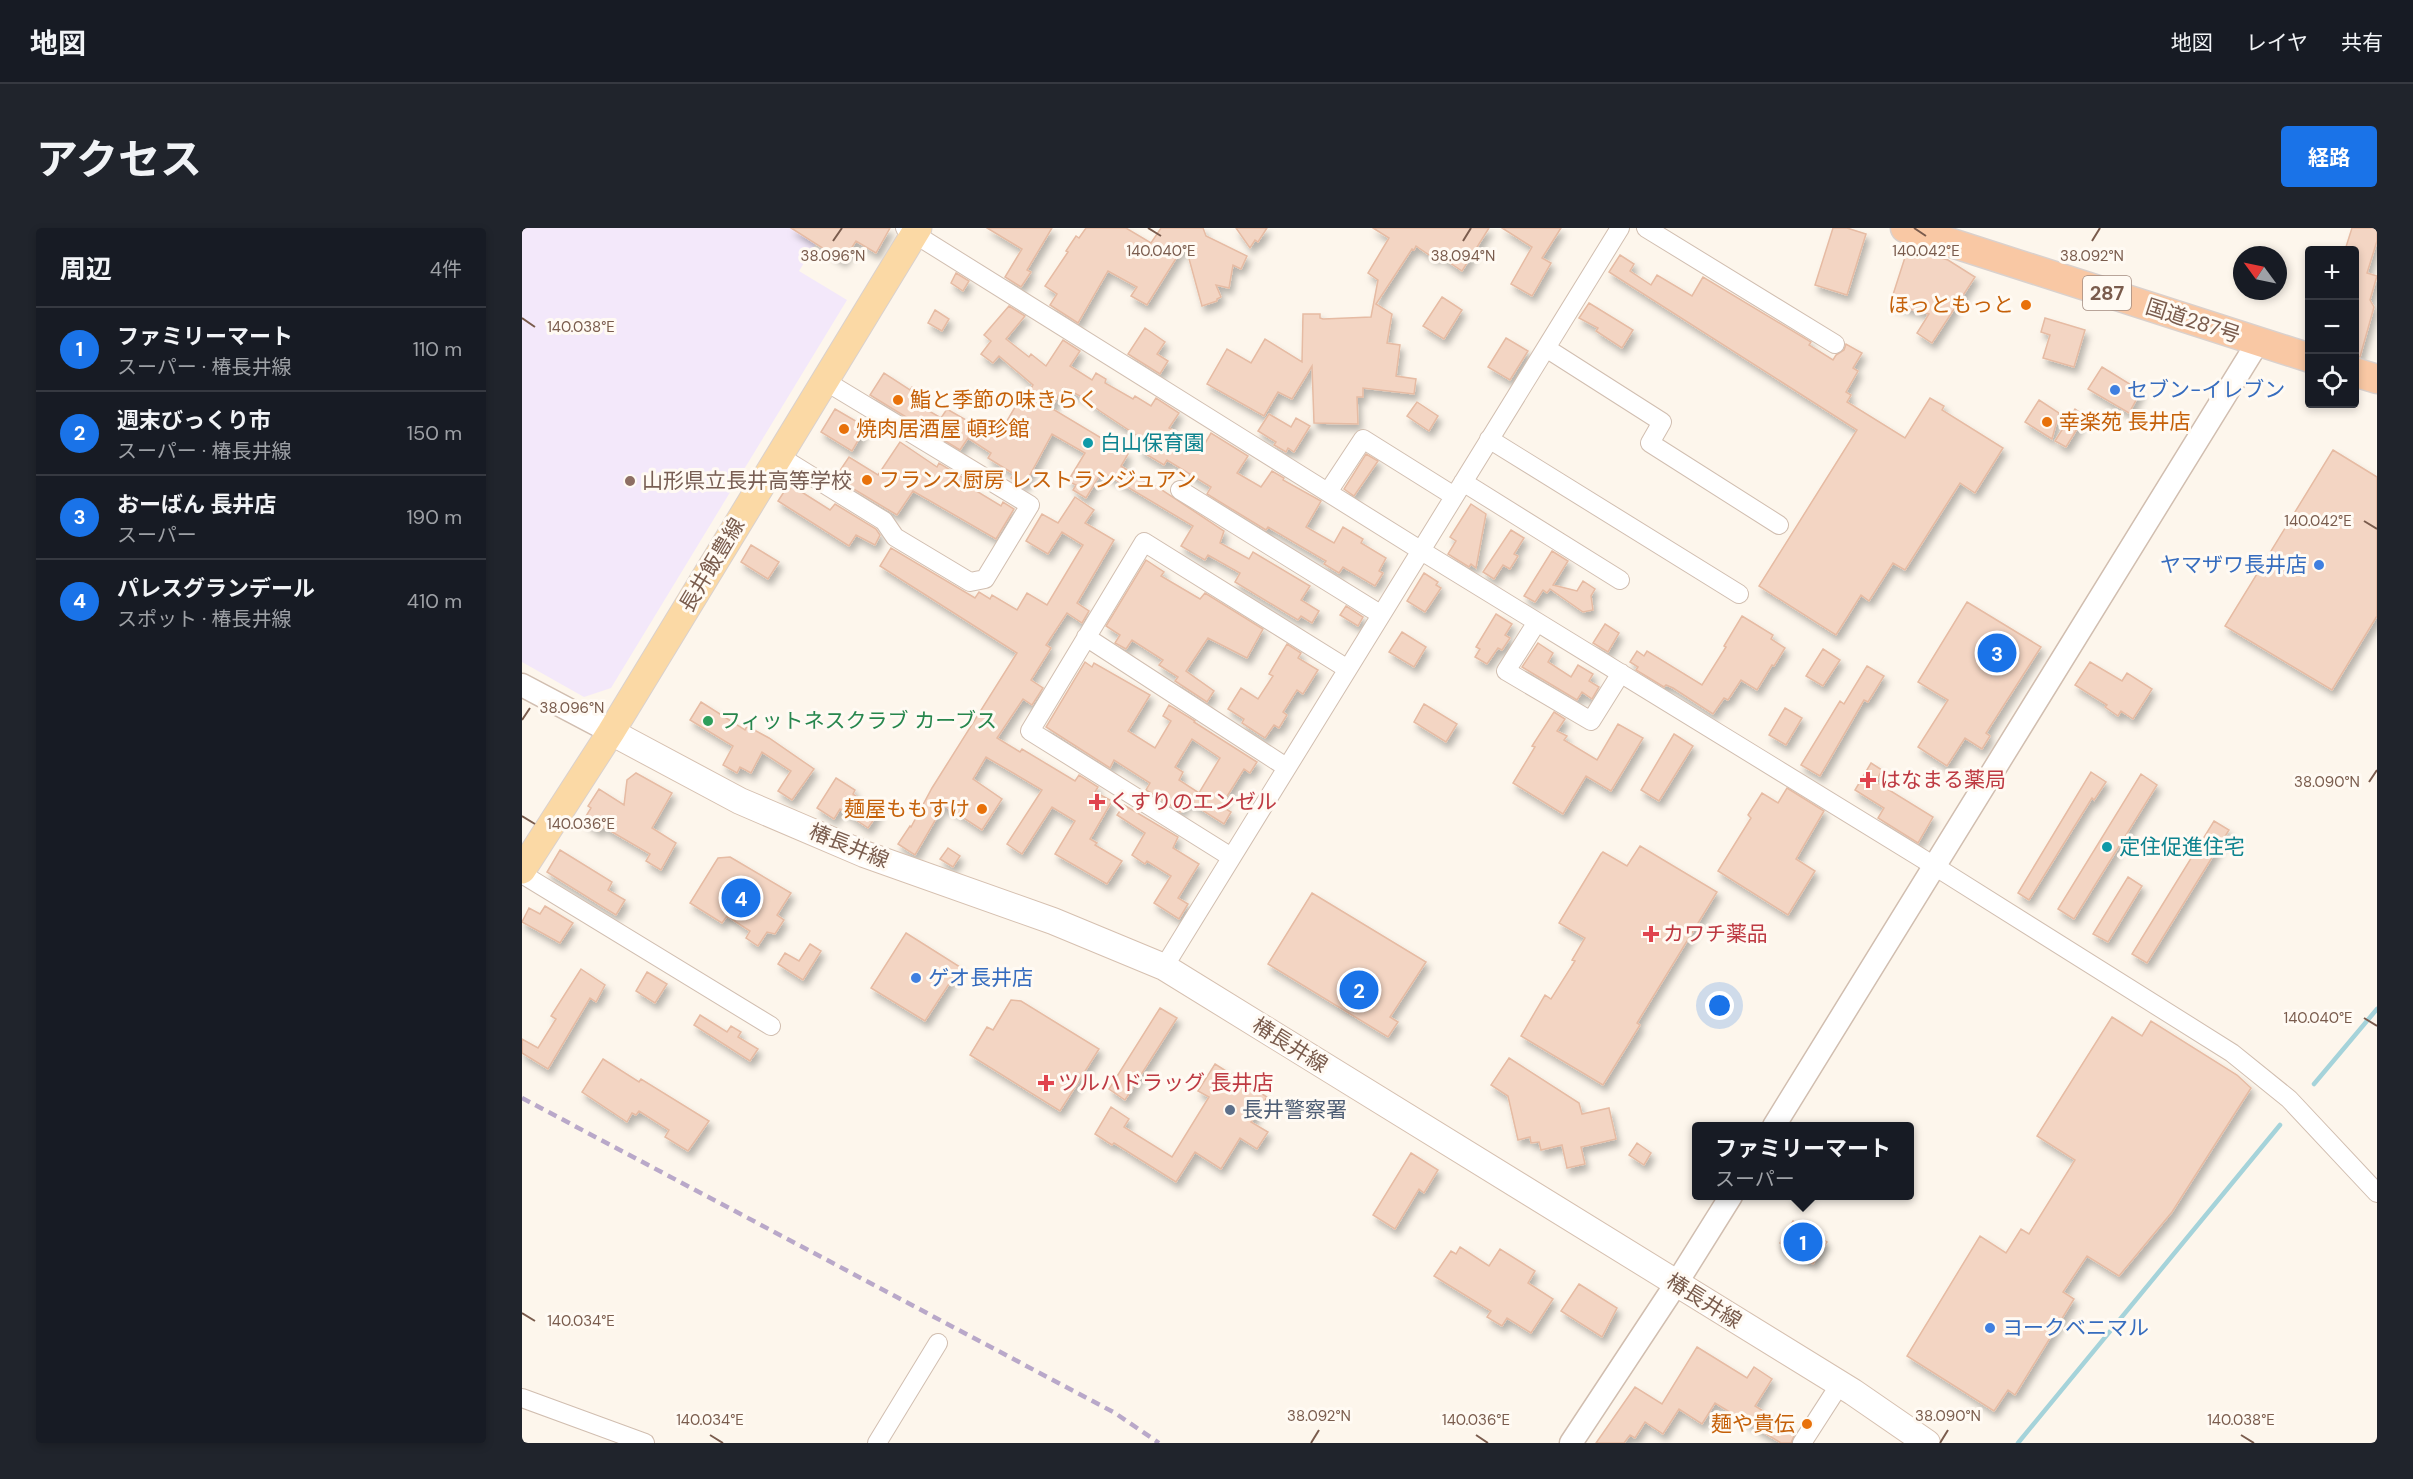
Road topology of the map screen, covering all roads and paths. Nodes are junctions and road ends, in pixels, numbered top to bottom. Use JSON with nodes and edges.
{"nodes":[{"id":1,"x":1620,"y":228,"type":"edge"},
{"id":2,"x":1646,"y":228,"type":"edge"},
{"id":3,"x":1905,"y":228,"type":"edge"},
{"id":4,"x":913,"y":229,"type":"edge"},
{"id":5,"x":2258,"y":342,"type":"junction"},
{"id":6,"x":1835,"y":344,"type":"dead end"},
{"id":7,"x":1546,"y":348,"type":"junction"},
{"id":8,"x":2305,"y":356,"type":"edge"},
{"id":9,"x":2359,"y":373,"type":"edge"},
{"id":10,"x":2377,"y":379,"type":"edge"},
{"id":11,"x":825,"y":381,"type":"junction"},
{"id":12,"x":1489,"y":439,"type":"junction"},
{"id":13,"x":779,"y":456,"type":"junction"},
{"id":14,"x":1458,"y":489,"type":"junction"},
{"id":15,"x":1180,"y":490,"type":"dead end"},
{"id":16,"x":1328,"y":492,"type":"junction"},
{"id":17,"x":1779,"y":525,"type":"dead end"},
{"id":18,"x":1420,"y":550,"type":"junction"},
{"id":19,"x":1620,"y":580,"type":"dead end"},
{"id":20,"x":1739,"y":594,"type":"dead end"},
{"id":21,"x":1380,"y":614,"type":"junction"},
{"id":22,"x":1537,"y":622,"type":"junction"},
{"id":23,"x":1086,"y":638,"type":"junction"},
{"id":24,"x":1347,"y":668,"type":"junction"},
{"id":25,"x":1621,"y":673,"type":"junction"},
{"id":26,"x":522,"y":685,"type":"edge"},
{"id":27,"x":611,"y":732,"type":"junction"},
{"id":28,"x":1286,"y":767,"type":"junction"},
{"id":29,"x":1231,"y":856,"type":"junction"},
{"id":30,"x":1936,"y":867,"type":"junction"},
{"id":31,"x":522,"y":872,"type":"edge"},
{"id":32,"x":1164,"y":967,"type":"junction"},
{"id":33,"x":771,"y":1026,"type":"dead end"},
{"id":34,"x":1777,"y":1122,"type":"edge"},
{"id":35,"x":2377,"y":1193,"type":"edge"},
{"id":36,"x":1728,"y":1200,"type":"edge"},
{"id":37,"x":1676,"y":1284,"type":"junction"},
{"id":38,"x":938,"y":1343,"type":"dead end"},
{"id":39,"x":1840,"y":1384,"type":"junction"},
{"id":40,"x":522,"y":1398,"type":"edge"},
{"id":41,"x":645,"y":1443,"type":"edge"},
{"id":42,"x":877,"y":1443,"type":"edge"},
{"id":43,"x":1571,"y":1443,"type":"edge"},
{"id":44,"x":1802,"y":1443,"type":"edge"},
{"id":45,"x":1927,"y":1443,"type":"edge"}],
"edges":[{"from":1,"to":7,"type":"street"},
{"from":2,"to":6,"type":"street"},
{"from":3,"to":5,"type":"highway","name":"国道287号","number":"287"},
{"from":4,"to":11,"type":"main road","name":"長井飯豊線"},
{"from":4,"to":16,"type":"street"},
{"from":5,"to":8,"type":"highway","name":"国道287号","number":"287"},
{"from":5,"to":30,"type":"street"},
{"from":7,"to":12,"type":"street"},
{"from":7,"to":17,"type":"street"},
{"from":9,"to":10,"type":"highway"},
{"from":11,"to":13,"type":"main road","name":"長井飯豊線"},
{"from":11,"to":13,"type":"street"},
{"from":12,"to":14,"type":"street"},
{"from":12,"to":20,"type":"street"},
{"from":13,"to":27,"type":"main road","name":"長井飯豊線"},
{"from":14,"to":16,"type":"street"},
{"from":14,"to":18,"type":"street"},
{"from":14,"to":19,"type":"street"},
{"from":15,"to":21,"type":"street"},
{"from":16,"to":18,"type":"street"},
{"from":18,"to":21,"type":"street"},
{"from":18,"to":22,"type":"street"},
{"from":21,"to":24,"type":"street"},
{"from":22,"to":25,"type":"street"},
{"from":22,"to":25,"type":"street"},
{"from":23,"to":24,"type":"street"},
{"from":23,"to":28,"type":"street"},
{"from":23,"to":29,"type":"street"},
{"from":24,"to":28,"type":"street"},
{"from":25,"to":30,"type":"street"},
{"from":26,"to":27,"type":"street"},
{"from":27,"to":31,"type":"main road","name":"長井飯豊線"},
{"from":27,"to":32,"type":"main road","name":"椿長井線"},
{"from":28,"to":29,"type":"street"},
{"from":29,"to":32,"type":"street"},
{"from":30,"to":34,"type":"street"},
{"from":30,"to":35,"type":"street"},
{"from":31,"to":33,"type":"street"},
{"from":32,"to":37,"type":"main road","name":"椿長井線"},
{"from":36,"to":37,"type":"street"},
{"from":37,"to":39,"type":"main road","name":"椿長井線"},
{"from":37,"to":43,"type":"street"},
{"from":38,"to":42,"type":"street"},
{"from":39,"to":44,"type":"street"},
{"from":39,"to":45,"type":"main road","name":"椿長井線"},
{"from":40,"to":41,"type":"street"}]}
